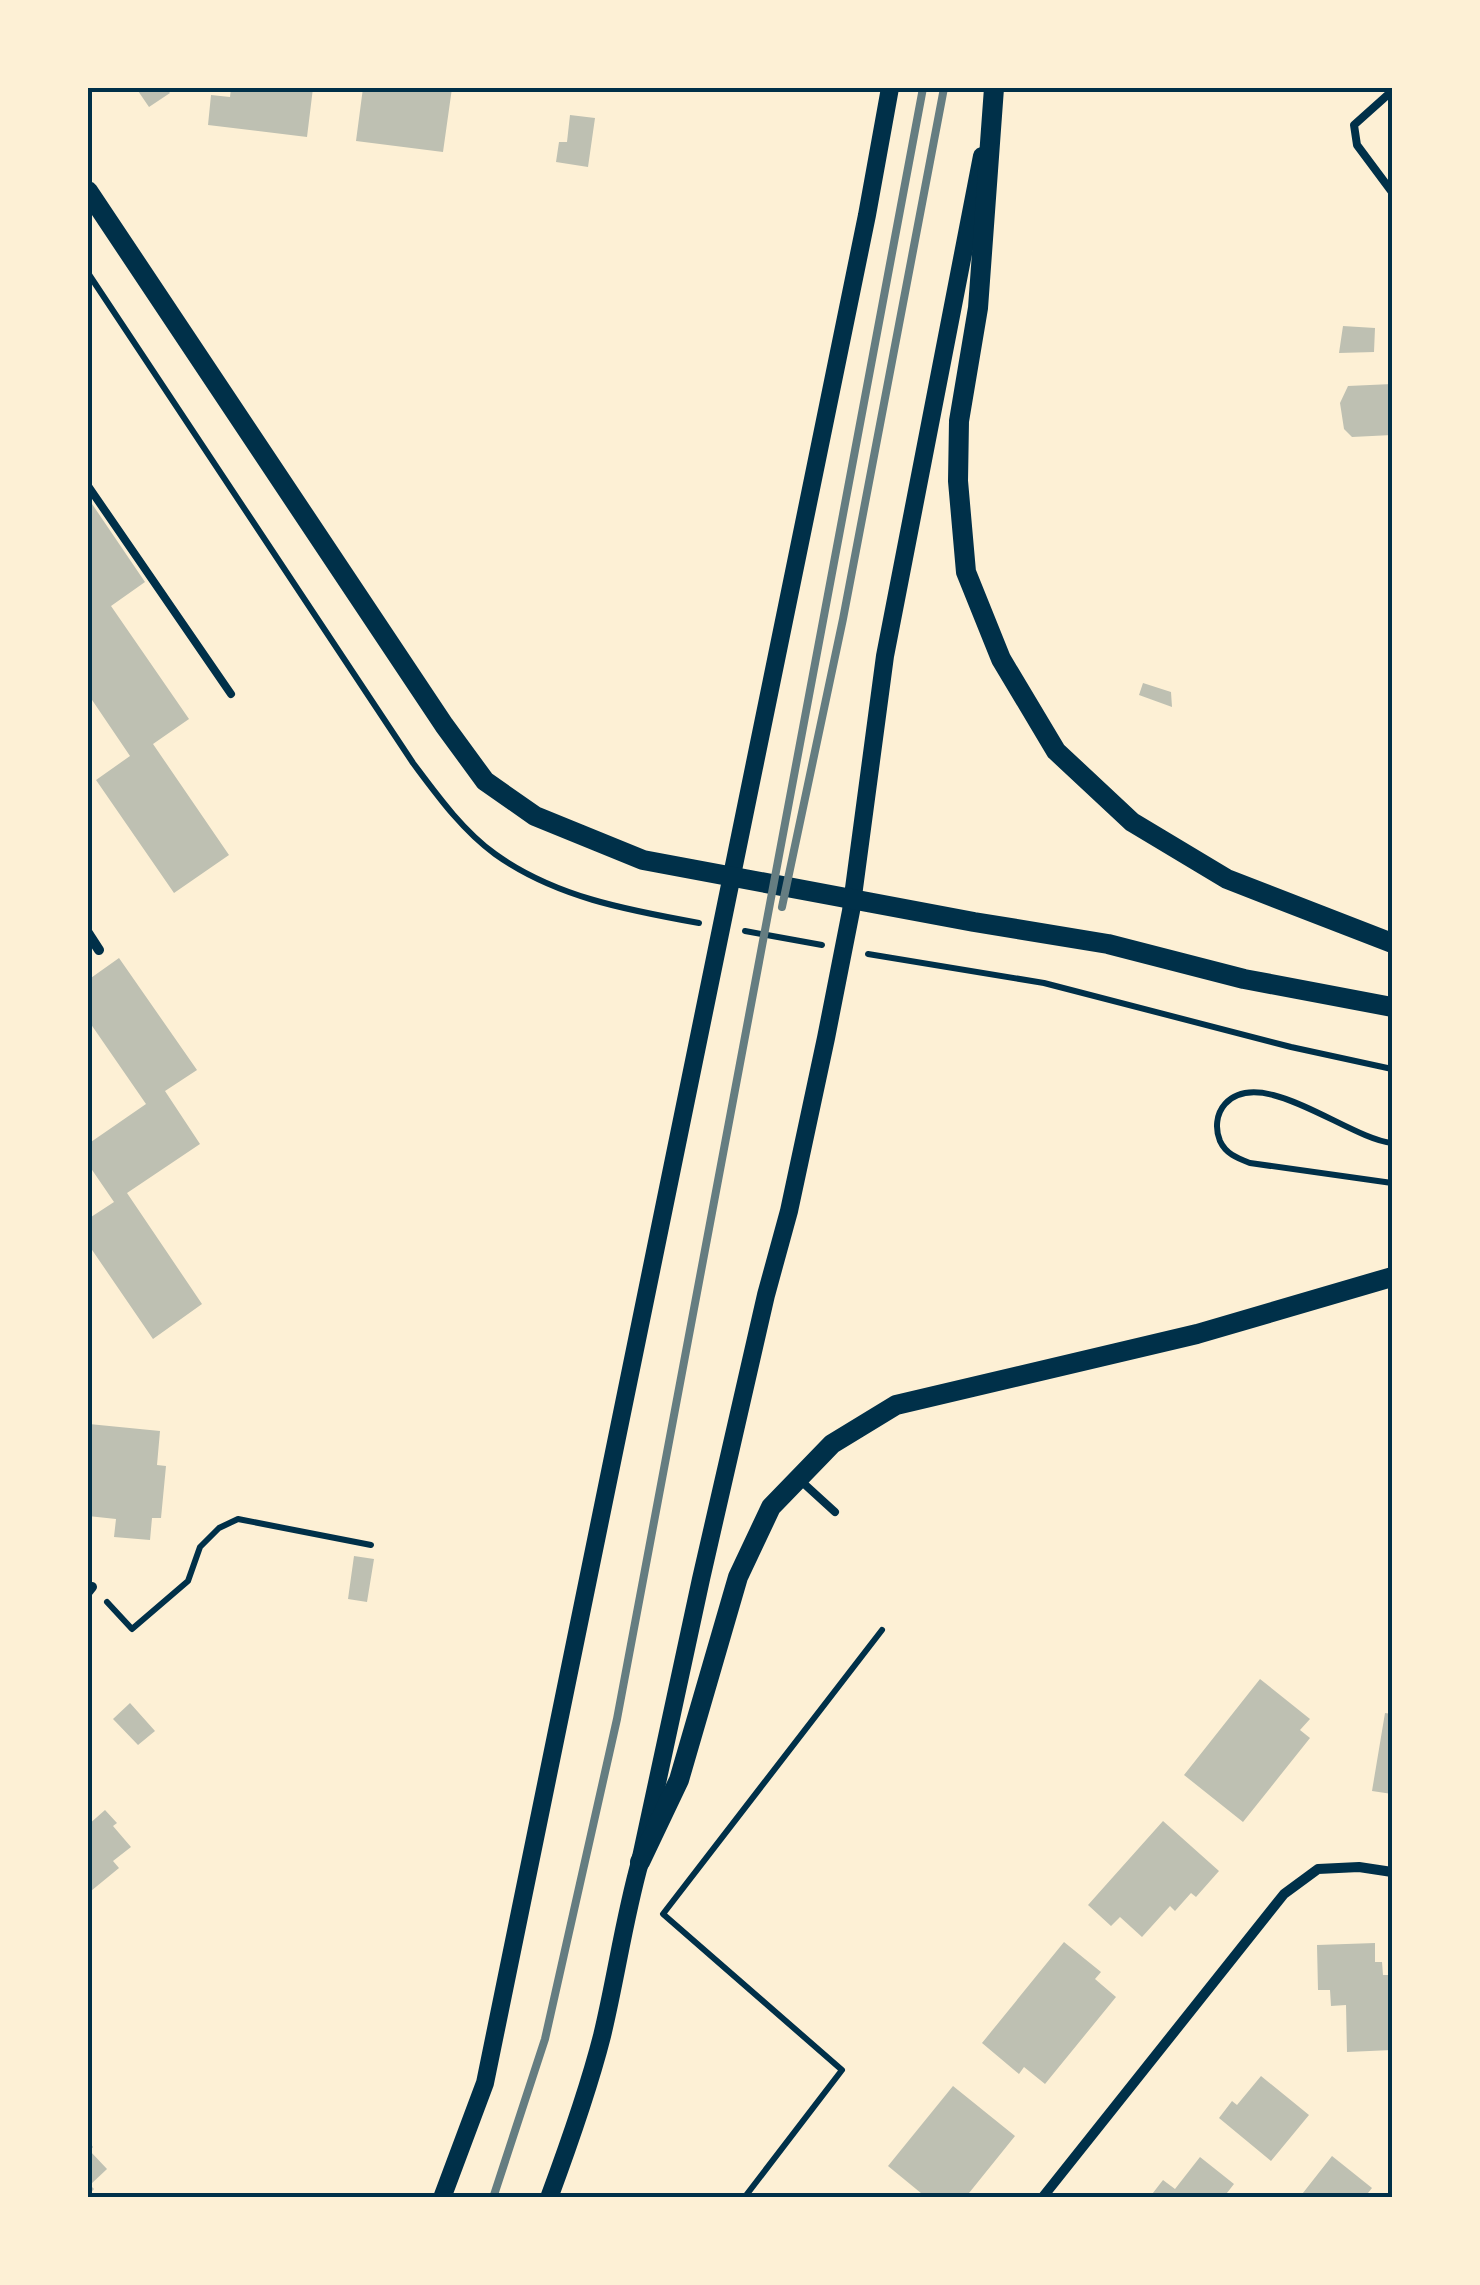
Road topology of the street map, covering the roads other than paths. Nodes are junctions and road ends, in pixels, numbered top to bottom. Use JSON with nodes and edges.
{"nodes":[{"id":1,"x":890,"y":88,"type":"edge"},
{"id":2,"x":1392,"y":91,"type":"edge"},
{"id":3,"x":993,"y":97,"type":"edge"},
{"id":4,"x":88,"y":191,"type":"edge"},
{"id":5,"x":1392,"y":192,"type":"edge"},
{"id":6,"x":88,"y":486,"type":"edge"},
{"id":7,"x":231,"y":694,"type":"dead end"},
{"id":8,"x":88,"y":933,"type":"edge"},
{"id":9,"x":1392,"y":943,"type":"edge"},
{"id":10,"x":99,"y":950,"type":"dead end"},
{"id":11,"x":1392,"y":1007,"type":"edge"},
{"id":12,"x":1392,"y":1278,"type":"edge"},
{"id":13,"x":798,"y":1478,"type":"junction"},
{"id":14,"x":835,"y":1512,"type":"dead end"},
{"id":15,"x":640,"y":1862,"type":"junction"},
{"id":16,"x":1392,"y":1872,"type":"edge"},
{"id":17,"x":442,"y":2198,"type":"edge"},
{"id":18,"x":549,"y":2198,"type":"edge"},
{"id":19,"x":1042,"y":2198,"type":"edge"}],
"edges":[{"from":1,"to":17,"type":"street"},
{"from":2,"to":5,"type":"lane"},
{"from":3,"to":9,"type":"main road"},
{"from":3,"to":15,"type":"street"},
{"from":4,"to":11,"type":"main road"},
{"from":6,"to":7,"type":"lane"},
{"from":8,"to":10,"type":"street"},
{"from":12,"to":13,"type":"main road"},
{"from":13,"to":14,"type":"lane"},
{"from":13,"to":15,"type":"main road"},
{"from":15,"to":18,"type":"street"},
{"from":16,"to":19,"type":"street"}]}
